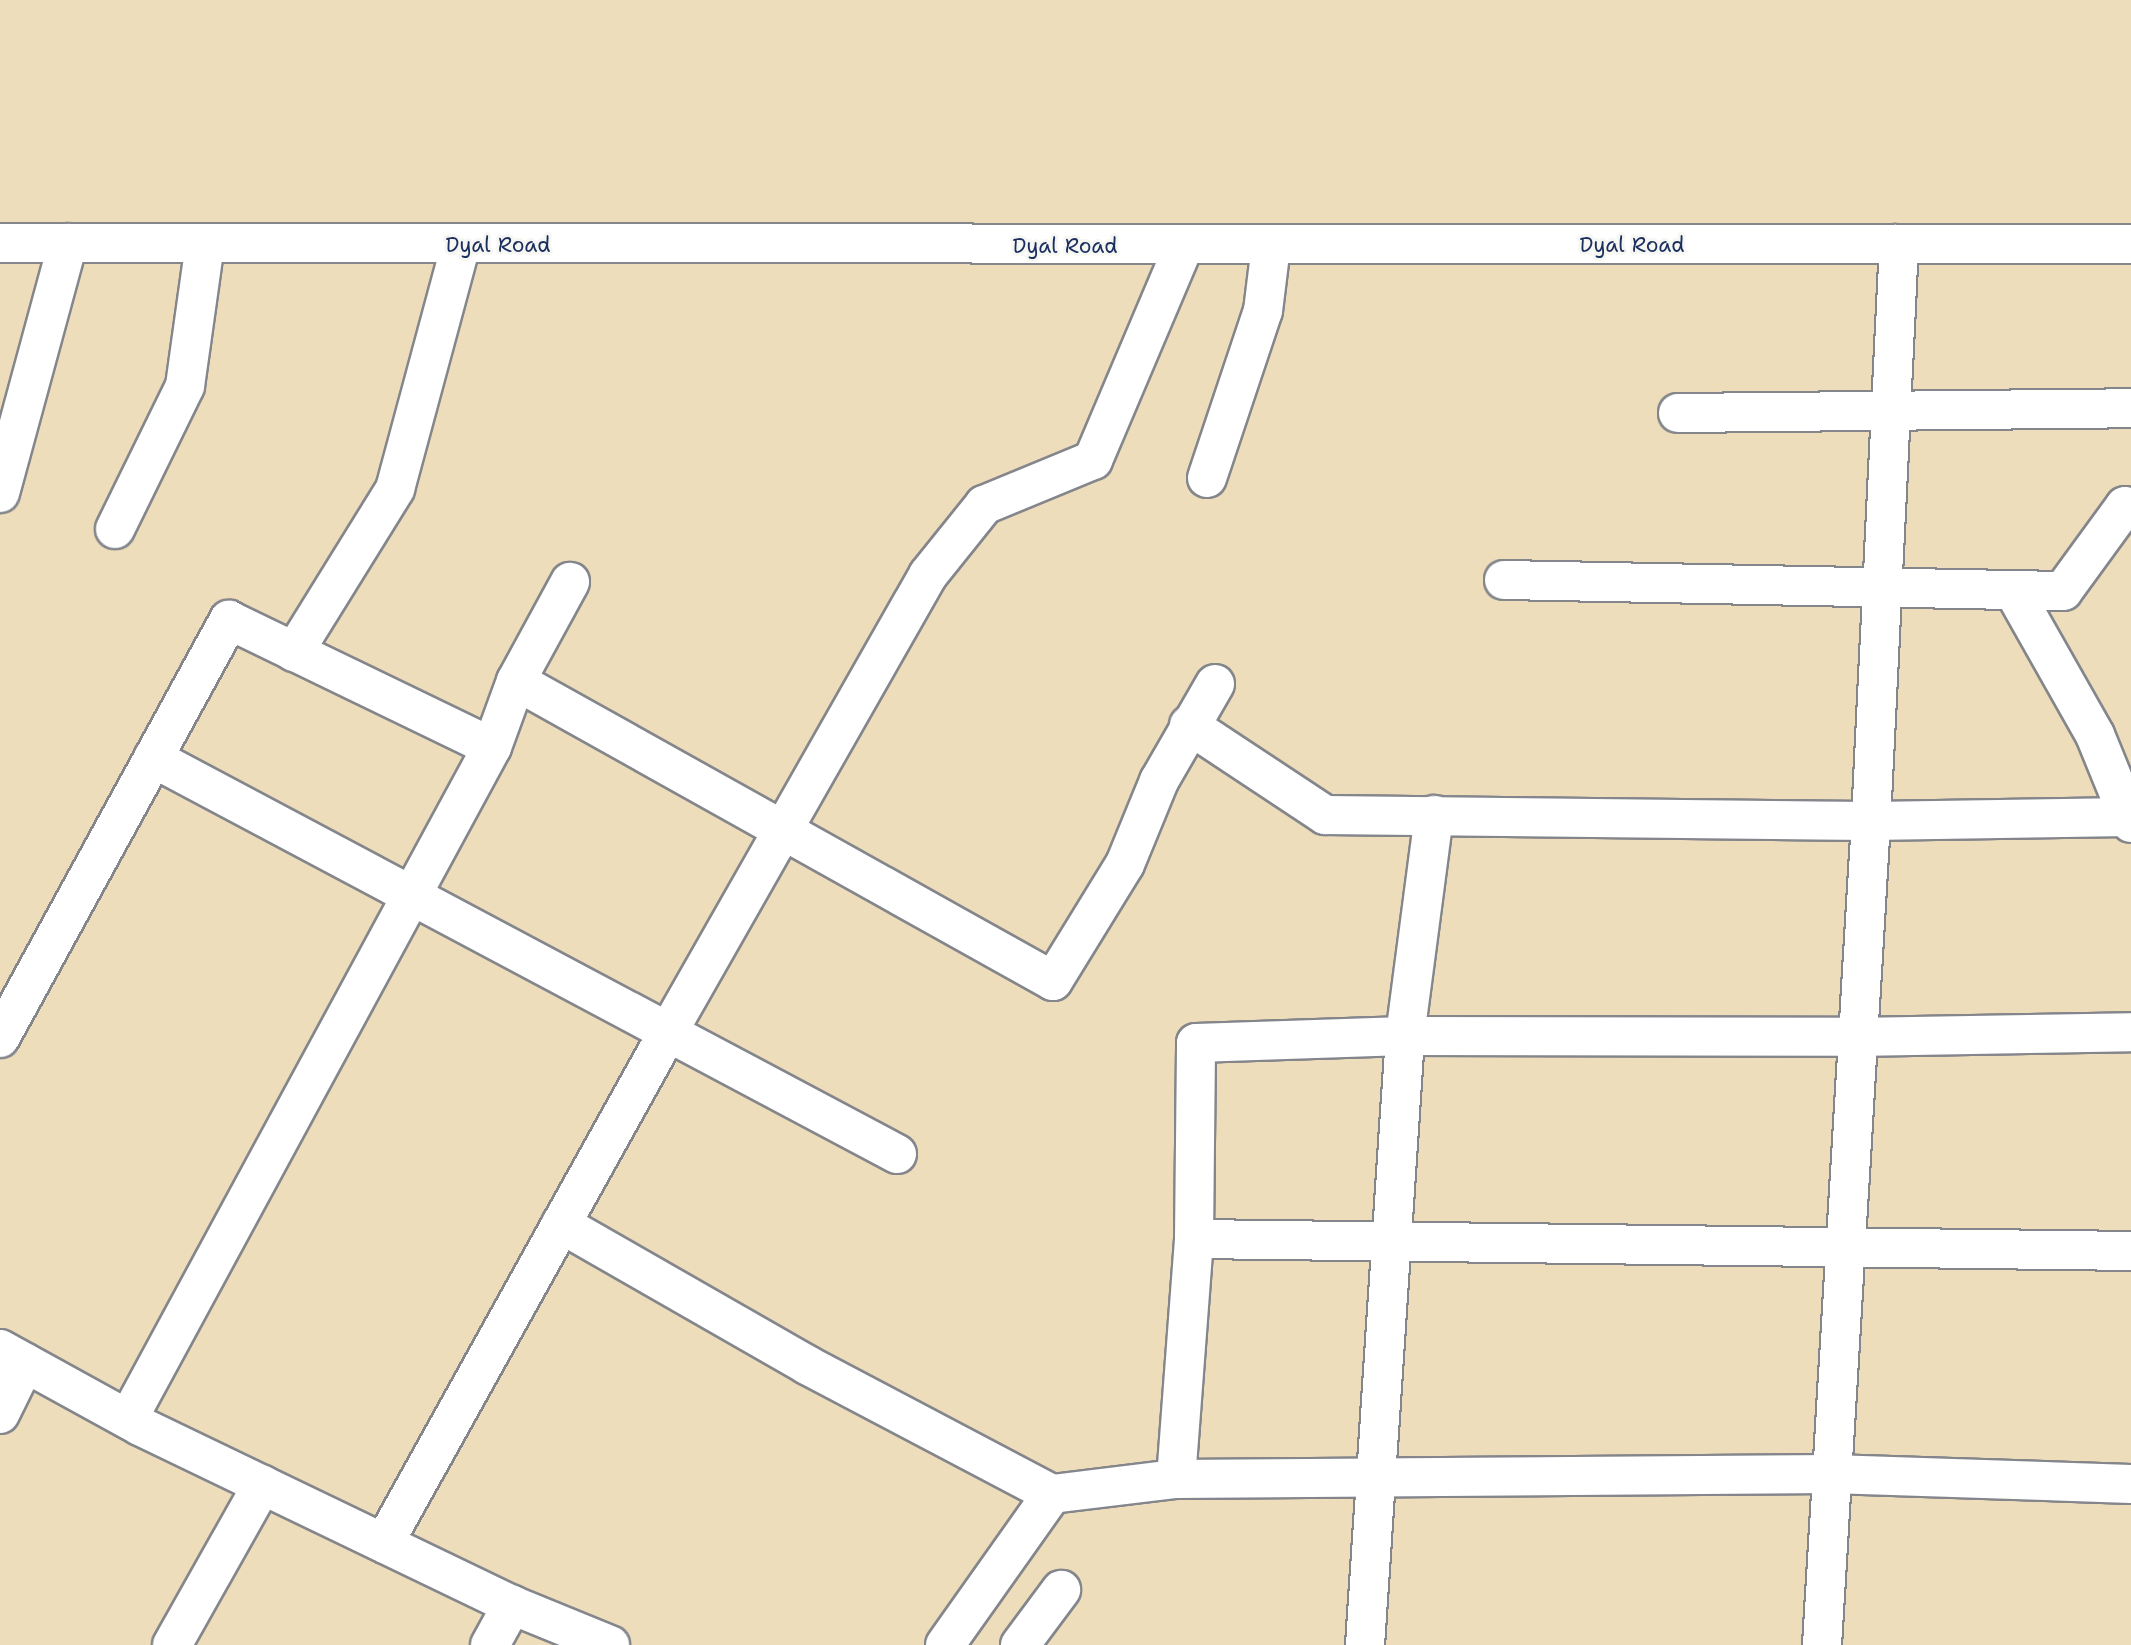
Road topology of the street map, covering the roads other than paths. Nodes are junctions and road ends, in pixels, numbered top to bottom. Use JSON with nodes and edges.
{"nodes":[{"id":1,"x":0,"y":243,"type":"edge"},
{"id":2,"x":68,"y":243,"type":"junction"},
{"id":3,"x":205,"y":244,"type":"junction"},
{"id":4,"x":1899,"y":244,"type":"junction"},
{"id":5,"x":2131,"y":244,"type":"edge"},
{"id":6,"x":461,"y":245,"type":"junction"},
{"id":7,"x":1184,"y":246,"type":"junction"},
{"id":8,"x":1271,"y":246,"type":"junction"},
{"id":9,"x":2131,"y":408,"type":"edge"},
{"id":10,"x":1889,"y":412,"type":"junction"},
{"id":11,"x":1678,"y":413,"type":"dead end"},
{"id":12,"x":1207,"y":478,"type":"dead end"},
{"id":13,"x":0,"y":491,"type":"edge"},
{"id":14,"x":2129,"y":504,"type":"edge"},
{"id":15,"x":115,"y":529,"type":"dead end"},
{"id":16,"x":1504,"y":580,"type":"dead end"},
{"id":17,"x":569,"y":582,"type":"dead end"},
{"id":18,"x":1880,"y":587,"type":"junction"},
{"id":19,"x":2013,"y":590,"type":"junction"},
{"id":20,"x":294,"y":652,"type":"junction"},
{"id":21,"x":516,"y":681,"type":"junction"},
{"id":22,"x":1215,"y":684,"type":"dead end"},
{"id":23,"x":1189,"y":725,"type":"junction"},
{"id":24,"x":2095,"y":735,"type":"junction"},
{"id":25,"x":492,"y":747,"type":"junction"},
{"id":26,"x":2131,"y":751,"type":"edge"},
{"id":27,"x":153,"y":758,"type":"junction"},
{"id":28,"x":1434,"y":815,"type":"junction"},
{"id":29,"x":2129,"y":820,"type":"edge"},
{"id":30,"x":1871,"y":821,"type":"junction"},
{"id":31,"x":784,"y":828,"type":"junction"},
{"id":32,"x":411,"y":896,"type":"junction"},
{"id":33,"x":668,"y":1032,"type":"junction"},
{"id":34,"x":2131,"y":1032,"type":"edge"},
{"id":35,"x":1405,"y":1036,"type":"junction"},
{"id":36,"x":1855,"y":1037,"type":"junction"},
{"id":37,"x":0,"y":1038,"type":"edge"},
{"id":38,"x":897,"y":1154,"type":"dead end"},
{"id":39,"x":561,"y":1224,"type":"junction"},
{"id":40,"x":1194,"y":1240,"type":"junction"},
{"id":41,"x":1392,"y":1244,"type":"junction"},
{"id":42,"x":1844,"y":1247,"type":"junction"},
{"id":43,"x":2131,"y":1251,"type":"edge"},
{"id":44,"x":13,"y":1356,"type":"edge"},
{"id":45,"x":0,"y":1414,"type":"edge"},
{"id":46,"x":128,"y":1419,"type":"junction"},
{"id":47,"x":1831,"y":1474,"type":"junction"},
{"id":48,"x":1377,"y":1477,"type":"junction"},
{"id":49,"x":1176,"y":1479,"type":"junction"},
{"id":50,"x":2131,"y":1484,"type":"edge"},
{"id":51,"x":262,"y":1485,"type":"junction"},
{"id":52,"x":1052,"y":1494,"type":"junction"},
{"id":53,"x":384,"y":1543,"type":"junction"},
{"id":54,"x":1061,"y":1590,"type":"dead end"},
{"id":55,"x":512,"y":1605,"type":"junction"},
{"id":56,"x":172,"y":1645,"type":"edge"},
{"id":57,"x":490,"y":1645,"type":"edge"},
{"id":58,"x":610,"y":1645,"type":"edge"},
{"id":59,"x":945,"y":1645,"type":"edge"},
{"id":60,"x":1020,"y":1645,"type":"edge"},
{"id":61,"x":1365,"y":1645,"type":"edge"},
{"id":62,"x":1822,"y":1645,"type":"edge"}],
"edges":[{"from":1,"to":2,"type":"street","name":"Dyal Road"},
{"from":2,"to":3,"type":"street","name":"Dyal Road"},
{"from":2,"to":13,"type":"street"},
{"from":3,"to":6,"type":"street","name":"Dyal Road"},
{"from":3,"to":15,"type":"street"},
{"from":4,"to":5,"type":"street","name":"Dyal Road"},
{"from":4,"to":8,"type":"street","name":"Dyal Road"},
{"from":4,"to":10,"type":"street"},
{"from":6,"to":7,"type":"street","name":"Dyal Road"},
{"from":6,"to":20,"type":"street"},
{"from":7,"to":8,"type":"street","name":"Dyal Road"},
{"from":7,"to":31,"type":"street"},
{"from":8,"to":12,"type":"street"},
{"from":9,"to":10,"type":"street"},
{"from":10,"to":11,"type":"street"},
{"from":10,"to":18,"type":"street"},
{"from":14,"to":19,"type":"street"},
{"from":16,"to":18,"type":"street"},
{"from":17,"to":21,"type":"street"},
{"from":18,"to":19,"type":"street"},
{"from":18,"to":30,"type":"street"},
{"from":19,"to":24,"type":"street"},
{"from":20,"to":25,"type":"street"},
{"from":20,"to":27,"type":"street"},
{"from":21,"to":25,"type":"street"},
{"from":21,"to":31,"type":"street"},
{"from":22,"to":23,"type":"street"},
{"from":23,"to":28,"type":"street"},
{"from":23,"to":31,"type":"street"},
{"from":24,"to":26,"type":"street"},
{"from":24,"to":29,"type":"street"},
{"from":25,"to":32,"type":"street"},
{"from":27,"to":32,"type":"street"},
{"from":27,"to":37,"type":"street"},
{"from":28,"to":30,"type":"street"},
{"from":28,"to":35,"type":"street"},
{"from":29,"to":30,"type":"street"},
{"from":30,"to":36,"type":"street"},
{"from":31,"to":33,"type":"street"},
{"from":32,"to":33,"type":"street"},
{"from":32,"to":46,"type":"street"},
{"from":33,"to":38,"type":"street"},
{"from":33,"to":39,"type":"street"},
{"from":34,"to":36,"type":"street"},
{"from":35,"to":36,"type":"street"},
{"from":35,"to":40,"type":"street"},
{"from":35,"to":41,"type":"street"},
{"from":36,"to":42,"type":"street"},
{"from":39,"to":52,"type":"street"},
{"from":39,"to":53,"type":"street"},
{"from":40,"to":41,"type":"street"},
{"from":40,"to":49,"type":"street"},
{"from":41,"to":42,"type":"street"},
{"from":41,"to":48,"type":"street"},
{"from":42,"to":43,"type":"street"},
{"from":42,"to":47,"type":"street"},
{"from":44,"to":45,"type":"street"},
{"from":44,"to":46,"type":"street"},
{"from":46,"to":51,"type":"street"},
{"from":47,"to":48,"type":"street"},
{"from":47,"to":50,"type":"street"},
{"from":47,"to":62,"type":"street"},
{"from":48,"to":49,"type":"street"},
{"from":48,"to":61,"type":"street"},
{"from":49,"to":52,"type":"street"},
{"from":51,"to":53,"type":"street"},
{"from":51,"to":56,"type":"street"},
{"from":52,"to":59,"type":"street"},
{"from":53,"to":55,"type":"street"},
{"from":54,"to":60,"type":"street"},
{"from":55,"to":57,"type":"street"},
{"from":55,"to":58,"type":"street"}]}
